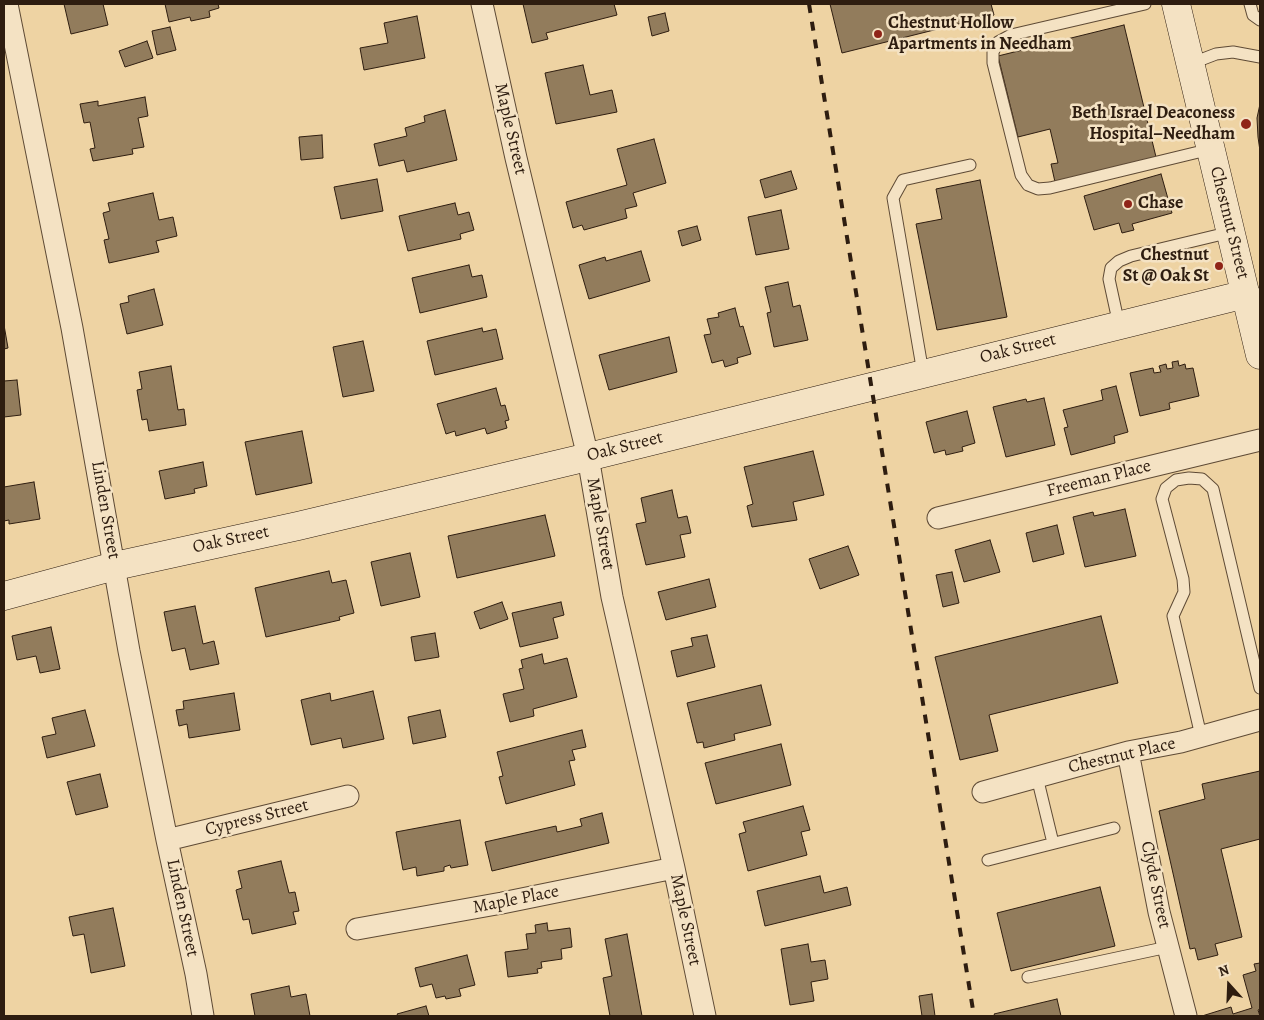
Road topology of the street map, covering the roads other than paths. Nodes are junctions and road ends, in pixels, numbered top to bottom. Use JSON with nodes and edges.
{"nodes":[{"id":1,"x":7,"y":4,"type":"edge"},
{"id":2,"x":482,"y":4,"type":"edge"},
{"id":3,"x":1145,"y":4,"type":"edge"},
{"id":4,"x":1176,"y":4,"type":"edge"},
{"id":5,"x":1250,"y":4,"type":"edge"},
{"id":6,"x":1260,"y":20,"type":"edge"},
{"id":7,"x":1260,"y":57,"type":"edge"},
{"id":8,"x":1190,"y":64,"type":"junction"},
{"id":9,"x":1211,"y":149,"type":"junction"},
{"id":10,"x":970,"y":165,"type":"dead end"},
{"id":11,"x":1231,"y":232,"type":"junction"},
{"id":12,"x":1247,"y":286,"type":"junction"},
{"id":13,"x":1119,"y":325,"type":"junction"},
{"id":14,"x":1260,"y":355,"type":"edge"},
{"id":15,"x":923,"y":373,"type":"junction"},
{"id":16,"x":1260,"y":440,"type":"edge"},
{"id":17,"x":588,"y":457,"type":"junction"},
{"id":18,"x":938,"y":518,"type":"dead end"},
{"id":19,"x":115,"y":566,"type":"junction"},
{"id":20,"x":4,"y":596,"type":"edge"},
{"id":21,"x":1260,"y":688,"type":"edge"},
{"id":22,"x":1260,"y":720,"type":"edge"},
{"id":23,"x":1201,"y":736,"type":"junction"},
{"id":24,"x":1128,"y":752,"type":"junction"},
{"id":25,"x":1037,"y":777,"type":"junction"},
{"id":26,"x":983,"y":792,"type":"dead end"},
{"id":27,"x":348,"y":796,"type":"dead end"},
{"id":28,"x":1114,"y":828,"type":"dead end"},
{"id":29,"x":167,"y":840,"type":"junction"},
{"id":30,"x":1053,"y":843,"type":"junction"},
{"id":31,"x":988,"y":860,"type":"dead end"},
{"id":32,"x":674,"y":868,"type":"junction"},
{"id":33,"x":357,"y":928,"type":"dead end"},
{"id":34,"x":1168,"y":947,"type":"junction"},
{"id":35,"x":1028,"y":977,"type":"dead end"},
{"id":36,"x":203,"y":1016,"type":"edge"},
{"id":37,"x":705,"y":1016,"type":"edge"},
{"id":38,"x":1186,"y":1016,"type":"edge"}],
"edges":[{"from":1,"to":19,"type":"street","name":"Linden Street"},
{"from":2,"to":17,"type":"street","name":"Maple Street"},
{"from":3,"to":9,"type":"lane"},
{"from":4,"to":8,"type":"street","name":"Chestnut Street"},
{"from":5,"to":6,"type":"lane"},
{"from":7,"to":8,"type":"lane"},
{"from":8,"to":9,"type":"street","name":"Chestnut Street"},
{"from":9,"to":11,"type":"street","name":"Chestnut Street"},
{"from":10,"to":15,"type":"lane"},
{"from":11,"to":12,"type":"street","name":"Chestnut Street"},
{"from":11,"to":13,"type":"lane"},
{"from":12,"to":13,"type":"street","name":"Oak Street"},
{"from":12,"to":14,"type":"street","name":"Chestnut Street"},
{"from":13,"to":15,"type":"street","name":"Oak Street"},
{"from":15,"to":17,"type":"street","name":"Oak Street"},
{"from":16,"to":18,"type":"street","name":"Freeman Place"},
{"from":17,"to":19,"type":"street","name":"Oak Street"},
{"from":17,"to":32,"type":"street","name":"Maple Street"},
{"from":19,"to":20,"type":"street","name":"Oak Street"},
{"from":19,"to":29,"type":"street","name":"Linden Street"},
{"from":21,"to":23,"type":"lane"},
{"from":22,"to":23,"type":"street","name":"Chestnut Place"},
{"from":23,"to":24,"type":"street","name":"Chestnut Place"},
{"from":24,"to":25,"type":"street","name":"Chestnut Place"},
{"from":24,"to":34,"type":"street","name":"Clyde Street"},
{"from":25,"to":26,"type":"street","name":"Chestnut Place"},
{"from":25,"to":30,"type":"lane"},
{"from":27,"to":29,"type":"street","name":"Cypress Street"},
{"from":28,"to":30,"type":"lane"},
{"from":29,"to":36,"type":"street","name":"Linden Street"},
{"from":30,"to":31,"type":"lane"},
{"from":32,"to":33,"type":"street","name":"Maple Place"},
{"from":32,"to":37,"type":"street","name":"Maple Street"},
{"from":34,"to":35,"type":"lane"},
{"from":34,"to":38,"type":"street","name":"Clyde Street"}]}
